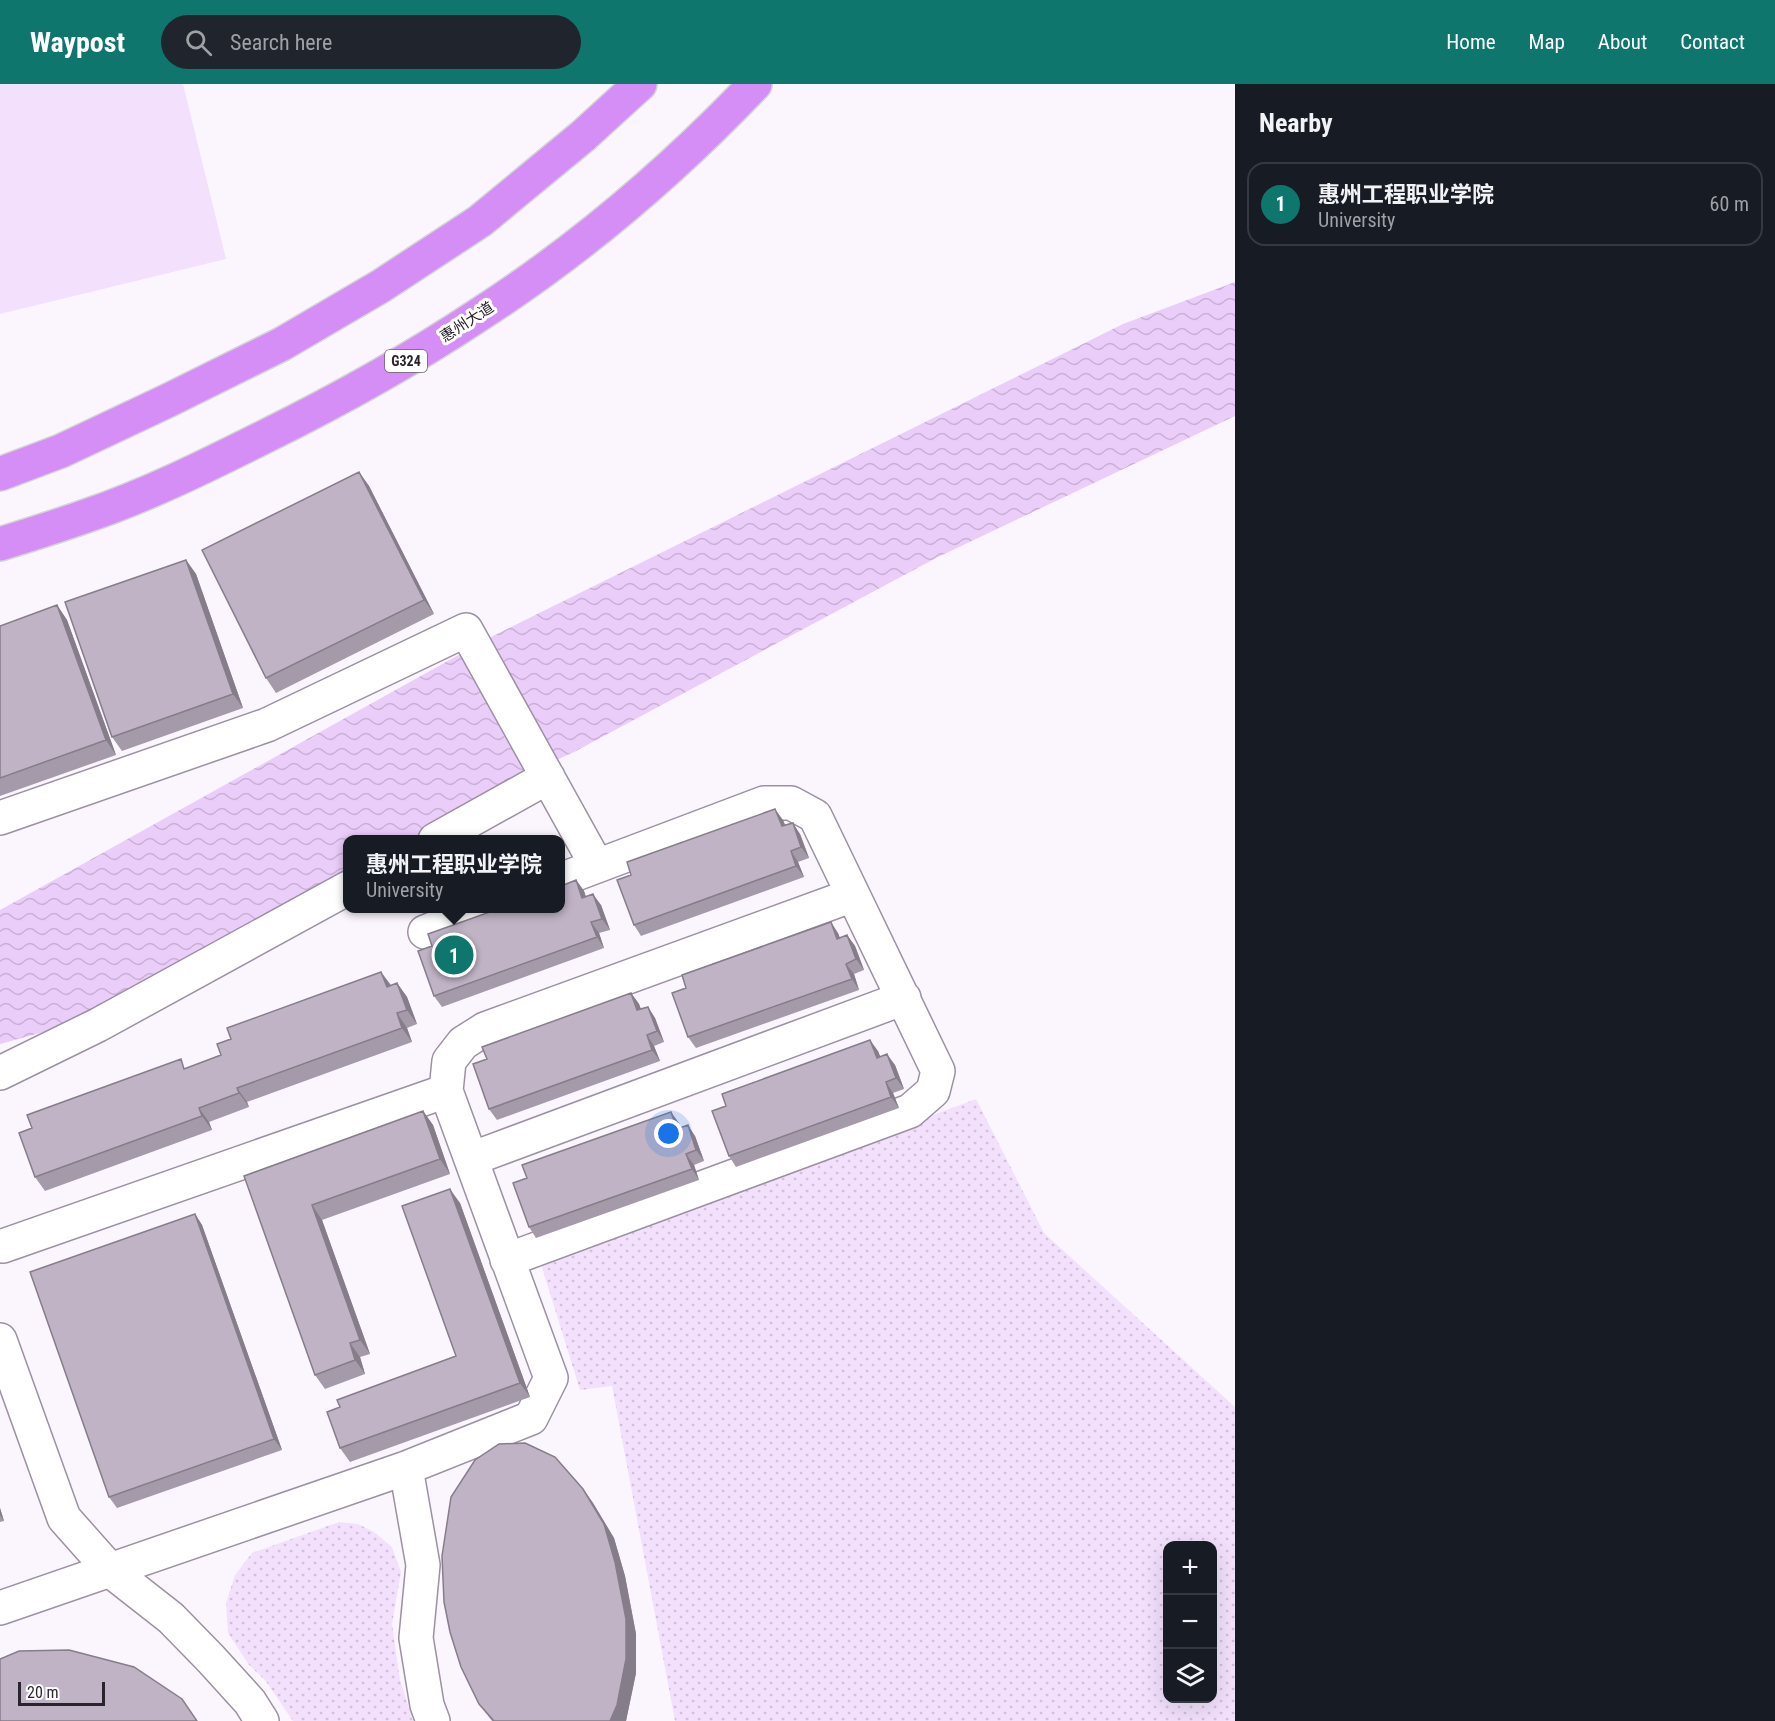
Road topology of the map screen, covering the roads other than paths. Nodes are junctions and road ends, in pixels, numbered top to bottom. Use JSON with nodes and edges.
{"nodes":[{"id":1,"x":640,"y":84,"type":"edge"},
{"id":2,"x":755,"y":84,"type":"edge"},
{"id":3,"x":0,"y":474,"type":"edge"},
{"id":4,"x":0,"y":544,"type":"edge"},
{"id":5,"x":548,"y":777,"type":"junction"},
{"id":6,"x":0,"y":818,"type":"edge"},
{"id":7,"x":444,"y":835,"type":"edge"},
{"id":8,"x":597,"y":866,"type":"junction"},
{"id":9,"x":565,"y":878,"type":"edge"},
{"id":10,"x":343,"y":891,"type":"edge"},
{"id":11,"x":853,"y":895,"type":"junction"},
{"id":12,"x":475,"y":913,"type":"edge"},
{"id":13,"x":425,"y":932,"type":"dead end"},
{"id":14,"x":904,"y":998,"type":"junction"},
{"id":15,"x":0,"y":1072,"type":"edge"},
{"id":16,"x":446,"y":1090,"type":"junction"},
{"id":17,"x":471,"y":1159,"type":"junction"},
{"id":18,"x":1,"y":1243,"type":"edge"},
{"id":19,"x":507,"y":1260,"type":"junction"},
{"id":20,"x":0,"y":1340,"type":"edge"},
{"id":21,"x":406,"y":1467,"type":"junction"},
{"id":22,"x":111,"y":1571,"type":"junction"},
{"id":23,"x":0,"y":1608,"type":"edge"},
{"id":24,"x":262,"y":1721,"type":"edge"},
{"id":25,"x":434,"y":1721,"type":"edge"}],
"edges":[{"from":1,"to":3,"type":"highway"},
{"from":2,"to":4,"type":"highway","name":"惠州大道","number":"G324"},
{"from":5,"to":6,"type":"lane"},
{"from":5,"to":7,"type":"lane"},
{"from":5,"to":8,"type":"lane"},
{"from":8,"to":9,"type":"lane"},
{"from":8,"to":11,"type":"lane"},
{"from":10,"to":15,"type":"lane"},
{"from":11,"to":14,"type":"lane"},
{"from":11,"to":16,"type":"lane"},
{"from":12,"to":13,"type":"lane"},
{"from":14,"to":17,"type":"lane"},
{"from":14,"to":19,"type":"lane"},
{"from":16,"to":17,"type":"lane"},
{"from":16,"to":18,"type":"lane"},
{"from":17,"to":19,"type":"lane"},
{"from":19,"to":21,"type":"lane"},
{"from":20,"to":22,"type":"lane"},
{"from":21,"to":22,"type":"lane"},
{"from":21,"to":25,"type":"lane"},
{"from":22,"to":23,"type":"lane"},
{"from":22,"to":24,"type":"lane"}]}
